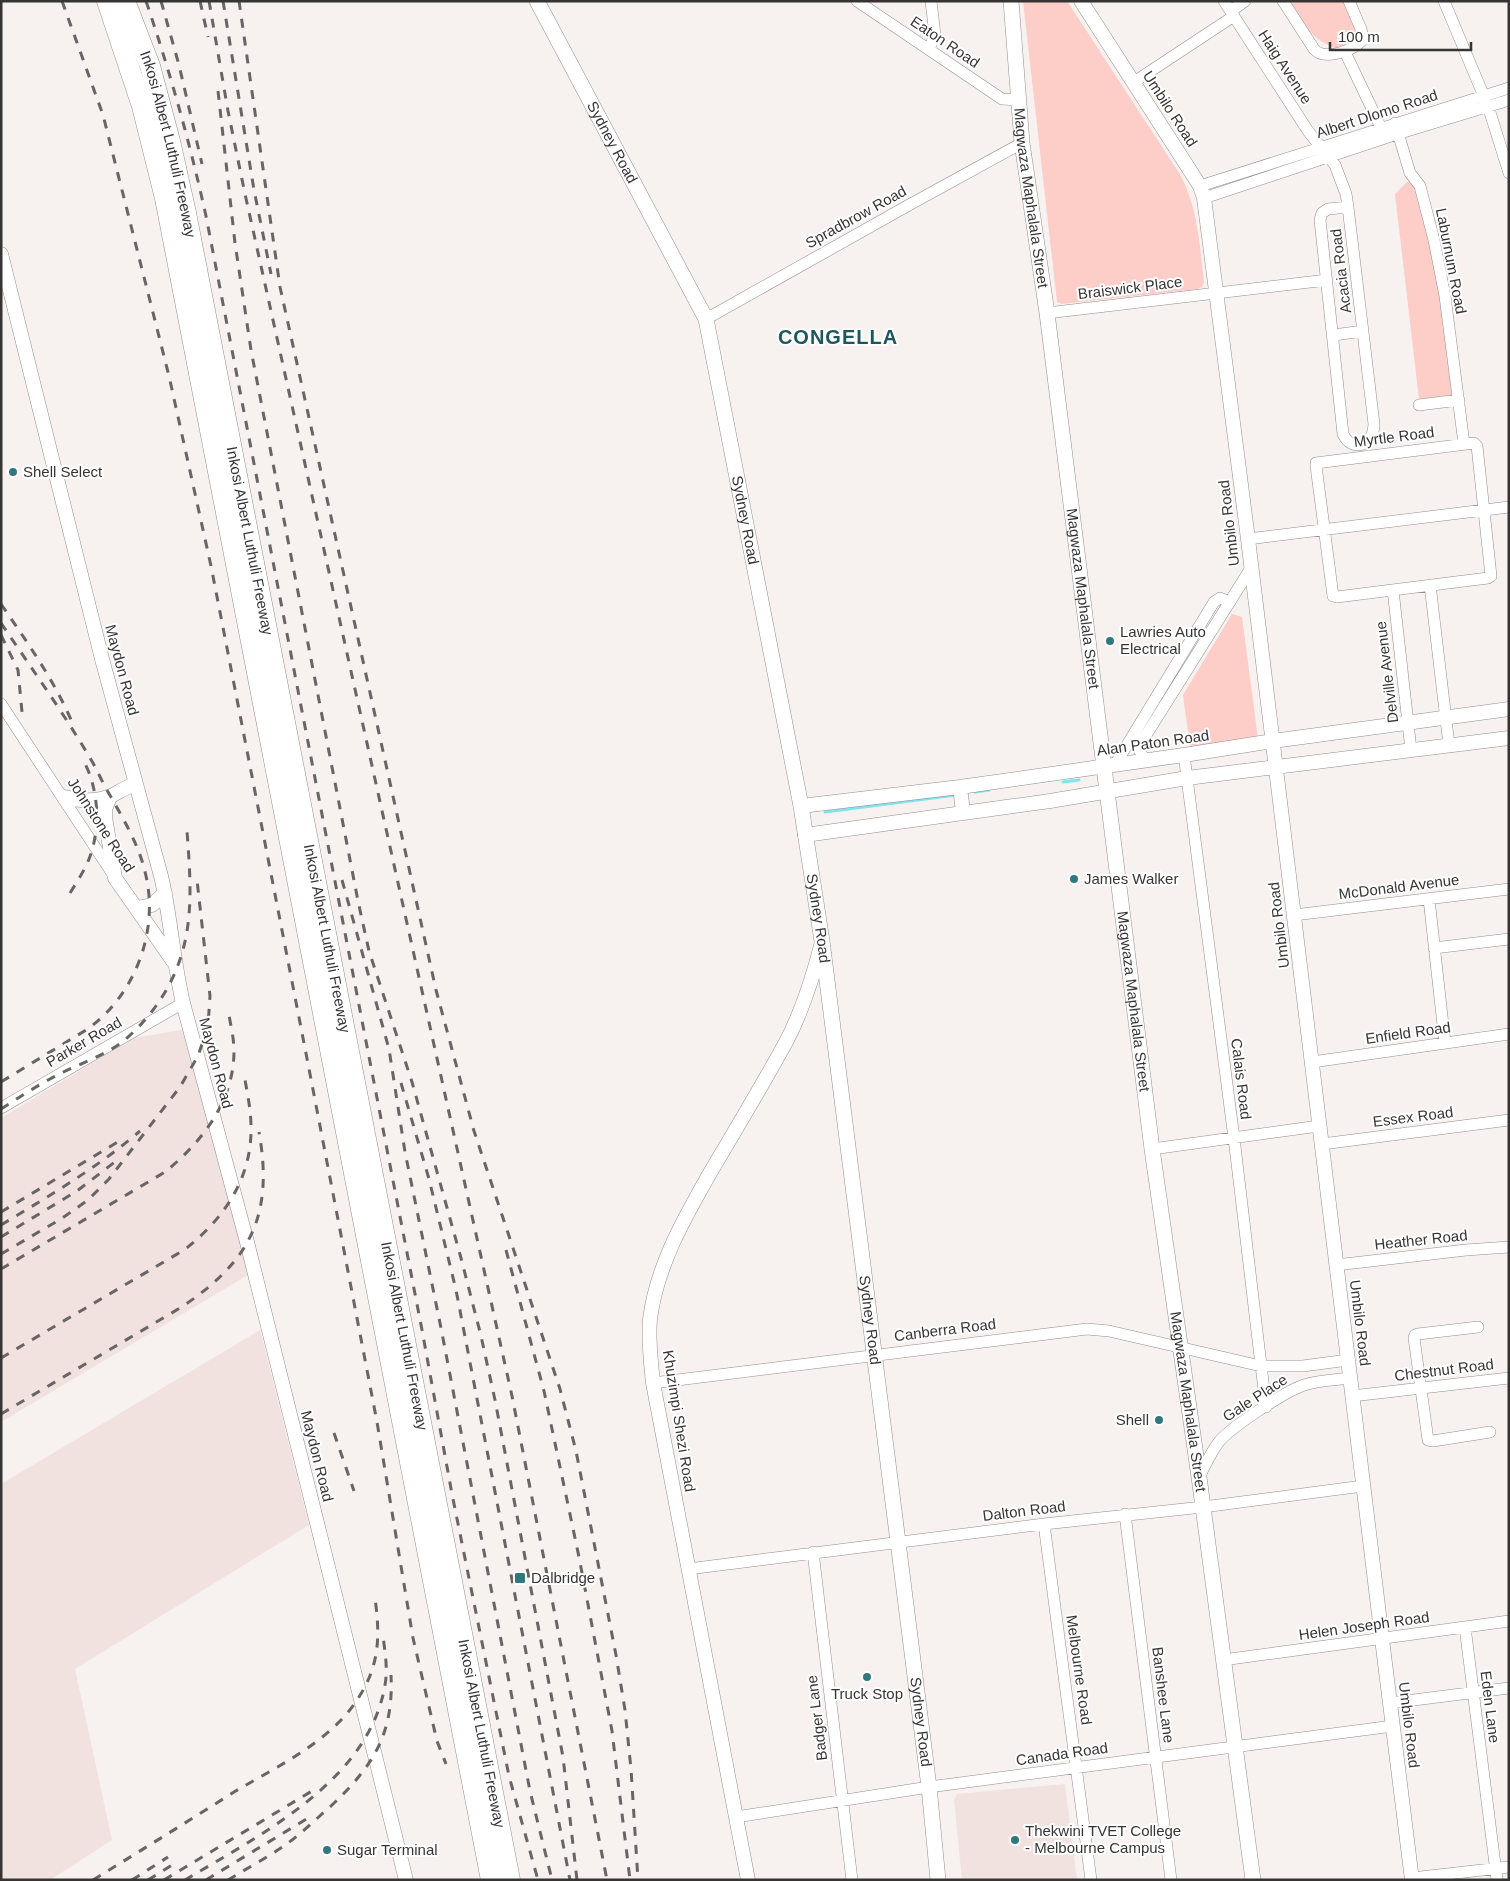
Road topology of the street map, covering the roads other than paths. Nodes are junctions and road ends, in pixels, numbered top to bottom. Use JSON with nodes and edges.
{"nodes":[{"id":1,"x":106,"y":1,"type":"edge"},
{"id":2,"x":125,"y":1,"type":"edge"},
{"id":3,"x":537,"y":1,"type":"edge"},
{"id":4,"x":857,"y":1,"type":"edge"},
{"id":5,"x":932,"y":1,"type":"edge"},
{"id":6,"x":1011,"y":1,"type":"edge"},
{"id":7,"x":1081,"y":1,"type":"edge"},
{"id":8,"x":1245,"y":1,"type":"edge"},
{"id":9,"x":1283,"y":1,"type":"edge"},
{"id":10,"x":1349,"y":1,"type":"edge"},
{"id":11,"x":1444,"y":1,"type":"edge"},
{"id":12,"x":1230,"y":9,"type":"edge"},
{"id":13,"x":928,"y":49,"type":"junction"},
{"id":14,"x":1345,"y":52,"type":"junction"},
{"id":15,"x":1134,"y":82,"type":"junction"},
{"id":16,"x":1509,"y":88,"type":"edge"},
{"id":17,"x":1018,"y":100,"type":"junction"},
{"id":18,"x":1509,"y":100,"type":"edge"},
{"id":19,"x":1486,"y":101,"type":"junction"},
{"id":20,"x":1390,"y":130,"type":"junction"},
{"id":21,"x":1022,"y":143,"type":"junction"},
{"id":22,"x":1324,"y":152,"type":"junction"},
{"id":23,"x":1509,"y":173,"type":"edge"},
{"id":24,"x":1202,"y":192,"type":"junction"},
{"id":25,"x":1348,"y":207,"type":"junction"},
{"id":26,"x":1,"y":254,"type":"edge"},
{"id":27,"x":1327,"y":280,"type":"junction"},
{"id":28,"x":1217,"y":293,"type":"junction"},
{"id":29,"x":1047,"y":313,"type":"junction"},
{"id":30,"x":706,"y":318,"type":"junction"},
{"id":31,"x":1363,"y":331,"type":"junction"},
{"id":32,"x":1334,"y":335,"type":"junction"},
{"id":33,"x":1459,"y":400,"type":"junction"},
{"id":34,"x":1419,"y":405,"type":"dead end"},
{"id":35,"x":1464,"y":444,"type":"junction"},
{"id":36,"x":1509,"y":507,"type":"edge"},
{"id":37,"x":1484,"y":510,"type":"junction"},
{"id":38,"x":1324,"y":530,"type":"junction"},
{"id":39,"x":1248,"y":539,"type":"junction"},
{"id":40,"x":1251,"y":568,"type":"junction"},
{"id":41,"x":1430,"y":586,"type":"junction"},
{"id":42,"x":1393,"y":590,"type":"junction"},
{"id":43,"x":1174,"y":680,"type":"junction"},
{"id":44,"x":1,"y":704,"type":"edge"},
{"id":45,"x":1509,"y":709,"type":"edge"},
{"id":46,"x":1446,"y":718,"type":"junction"},
{"id":47,"x":1408,"y":723,"type":"junction"},
{"id":48,"x":1509,"y":738,"type":"edge"},
{"id":49,"x":1272,"y":740,"type":"junction"},
{"id":50,"x":1448,"y":745,"type":"junction"},
{"id":51,"x":1412,"y":750,"type":"junction"},
{"id":52,"x":1184,"y":755,"type":"junction"},
{"id":53,"x":1144,"y":761,"type":"junction"},
{"id":54,"x":1110,"y":765,"type":"junction"},
{"id":55,"x":1276,"y":768,"type":"junction"},
{"id":56,"x":1187,"y":778,"type":"junction"},
{"id":57,"x":135,"y":784,"type":"junction"},
{"id":58,"x":960,"y":787,"type":"junction"},
{"id":59,"x":1107,"y":792,"type":"junction"},
{"id":60,"x":110,"y":796,"type":"junction"},
{"id":61,"x":64,"y":798,"type":"junction"},
{"id":62,"x":800,"y":806,"type":"junction"},
{"id":63,"x":963,"y":812,"type":"junction"},
{"id":64,"x":805,"y":835,"type":"junction"},
{"id":65,"x":115,"y":878,"type":"junction"},
{"id":66,"x":1509,"y":889,"type":"edge"},
{"id":67,"x":165,"y":894,"type":"junction"},
{"id":68,"x":1429,"y":899,"type":"junction"},
{"id":69,"x":136,"y":908,"type":"junction"},
{"id":70,"x":1294,"y":914,"type":"junction"},
{"id":71,"x":1509,"y":939,"type":"edge"},
{"id":72,"x":822,"y":941,"type":"junction"},
{"id":73,"x":1434,"y":948,"type":"junction"},
{"id":74,"x":175,"y":964,"type":"junction"},
{"id":75,"x":183,"y":1004,"type":"junction"},
{"id":76,"x":1509,"y":1034,"type":"edge"},
{"id":77,"x":1445,"y":1043,"type":"junction"},
{"id":78,"x":1312,"y":1062,"type":"junction"},
{"id":79,"x":1,"y":1108,"type":"edge"},
{"id":80,"x":1509,"y":1120,"type":"edge"},
{"id":81,"x":1319,"y":1126,"type":"junction"},
{"id":82,"x":1234,"y":1138,"type":"junction"},
{"id":83,"x":1322,"y":1144,"type":"junction"},
{"id":84,"x":1152,"y":1148,"type":"junction"},
{"id":85,"x":1509,"y":1247,"type":"edge"},
{"id":86,"x":1336,"y":1265,"type":"junction"},
{"id":87,"x":1478,"y":1327,"type":"dead end"},
{"id":88,"x":1180,"y":1348,"type":"junction"},
{"id":89,"x":874,"y":1354,"type":"junction"},
{"id":90,"x":1348,"y":1360,"type":"junction"},
{"id":91,"x":1261,"y":1366,"type":"junction"},
{"id":92,"x":1350,"y":1378,"type":"junction"},
{"id":93,"x":1509,"y":1378,"type":"edge"},
{"id":94,"x":653,"y":1383,"type":"junction"},
{"id":95,"x":1420,"y":1388,"type":"junction"},
{"id":96,"x":1352,"y":1396,"type":"junction"},
{"id":97,"x":1266,"y":1407,"type":"junction"},
{"id":98,"x":1490,"y":1432,"type":"dead end"},
{"id":99,"x":1199,"y":1477,"type":"junction"},
{"id":100,"x":1363,"y":1486,"type":"junction"},
{"id":101,"x":1203,"y":1507,"type":"junction"},
{"id":102,"x":1125,"y":1514,"type":"junction"},
{"id":103,"x":1044,"y":1524,"type":"junction"},
{"id":104,"x":898,"y":1542,"type":"junction"},
{"id":105,"x":813,"y":1552,"type":"junction"},
{"id":106,"x":688,"y":1569,"type":"junction"},
{"id":107,"x":1509,"y":1621,"type":"edge"},
{"id":108,"x":1465,"y":1627,"type":"junction"},
{"id":109,"x":1382,"y":1639,"type":"junction"},
{"id":110,"x":1223,"y":1660,"type":"junction"},
{"id":111,"x":1509,"y":1688,"type":"edge"},
{"id":112,"x":1473,"y":1693,"type":"junction"},
{"id":113,"x":1390,"y":1703,"type":"junction"},
{"id":114,"x":1393,"y":1726,"type":"junction"},
{"id":115,"x":1236,"y":1748,"type":"junction"},
{"id":116,"x":1155,"y":1757,"type":"junction"},
{"id":117,"x":1077,"y":1768,"type":"junction"},
{"id":118,"x":929,"y":1787,"type":"junction"},
{"id":119,"x":841,"y":1800,"type":"junction"},
{"id":120,"x":736,"y":1817,"type":"junction"},
{"id":121,"x":1509,"y":1867,"type":"edge"},
{"id":122,"x":1496,"y":1874,"type":"edge"},
{"id":123,"x":1412,"y":1879,"type":"edge"},
{"id":124,"x":406,"y":1880,"type":"edge"},
{"id":125,"x":491,"y":1880,"type":"edge"},
{"id":126,"x":510,"y":1880,"type":"edge"},
{"id":127,"x":748,"y":1880,"type":"edge"},
{"id":128,"x":852,"y":1880,"type":"edge"},
{"id":129,"x":938,"y":1880,"type":"edge"},
{"id":130,"x":1091,"y":1880,"type":"edge"},
{"id":131,"x":1171,"y":1880,"type":"edge"},
{"id":132,"x":1254,"y":1880,"type":"edge"}],
"edges":[{"from":1,"to":125,"type":"highway","name":"Inkosi Albert Luthuli Freeway"},
{"from":2,"to":126,"type":"highway","name":"Inkosi Albert Luthuli Freeway"},
{"from":3,"to":30,"type":"main road","name":"Sydney Road"},
{"from":4,"to":13,"type":"street","name":"Eaton Road"},
{"from":5,"to":13,"type":"street"},
{"from":6,"to":17,"type":"main road","name":"Magwaza Maphalala Street"},
{"from":7,"to":15,"type":"street","name":"Umbilo Road"},
{"from":8,"to":12,"type":"street"},
{"from":9,"to":14,"type":"street"},
{"from":10,"to":14,"type":"street"},
{"from":11,"to":19,"type":"street"},
{"from":12,"to":15,"type":"street"},
{"from":12,"to":22,"type":"street","name":"Haig Avenue"},
{"from":13,"to":17,"type":"street","name":"Eaton Road"},
{"from":14,"to":20,"type":"street","name":"Laburnum Road"},
{"from":15,"to":24,"type":"street","name":"Umbilo Road"},
{"from":16,"to":19,"type":"street","name":"Albert Dlomo Road"},
{"from":17,"to":21,"type":"main road","name":"Magwaza Maphalala Street"},
{"from":18,"to":19,"type":"street","name":"Albert Dlomo Road"},
{"from":19,"to":20,"type":"street","name":"Albert Dlomo Road"},
{"from":19,"to":23,"type":"street"},
{"from":20,"to":22,"type":"street","name":"Albert Dlomo Road"},
{"from":20,"to":33,"type":"street","name":"Laburnum Road"},
{"from":21,"to":29,"type":"main road","name":"Magwaza Maphalala Street"},
{"from":21,"to":30,"type":"street","name":"Spradbrow Road"},
{"from":22,"to":24,"type":"street","name":"Albert Dlomo Road"},
{"from":22,"to":25,"type":"street","name":"Acacia Road"},
{"from":24,"to":28,"type":"street","name":"Umbilo Road"},
{"from":25,"to":27,"type":"street","name":"Acacia Road"},
{"from":25,"to":31,"type":"street","name":"Acacia Road"},
{"from":26,"to":57,"type":"street","name":"Maydon Road"},
{"from":27,"to":28,"type":"street","name":"Acacia Road"},
{"from":27,"to":32,"type":"street","name":"Acacia Road"},
{"from":28,"to":29,"type":"street","name":"Braiswick Place"},
{"from":28,"to":39,"type":"street","name":"Umbilo Road"},
{"from":29,"to":54,"type":"main road","name":"Magwaza Maphalala Street"},
{"from":30,"to":62,"type":"main road","name":"Sydney Road"},
{"from":31,"to":32,"type":"street","name":"Acacia Road"},
{"from":31,"to":32,"type":"street","name":"Acacia Road"},
{"from":33,"to":34,"type":"street"},
{"from":33,"to":35,"type":"street","name":"Laburnum Road"},
{"from":35,"to":37,"type":"street","name":"Myrtle Road"},
{"from":35,"to":38,"type":"street","name":"Myrtle Road"},
{"from":36,"to":37,"type":"street"},
{"from":37,"to":38,"type":"street"},
{"from":37,"to":41,"type":"street","name":"Myrtle Road"},
{"from":38,"to":39,"type":"street"},
{"from":38,"to":42,"type":"street","name":"Myrtle Road"},
{"from":39,"to":40,"type":"street","name":"Umbilo Road"},
{"from":40,"to":43,"type":"street"},
{"from":40,"to":49,"type":"street","name":"Umbilo Road"},
{"from":41,"to":42,"type":"street","name":"Myrtle Road"},
{"from":41,"to":46,"type":"street"},
{"from":42,"to":47,"type":"street","name":"Delville Avenue"},
{"from":43,"to":53,"type":"street"},
{"from":43,"to":54,"type":"street"},
{"from":44,"to":61,"type":"street","name":"Johnstone Road"},
{"from":45,"to":46,"type":"street","name":"Alan Paton Road"},
{"from":46,"to":47,"type":"street","name":"Alan Paton Road"},
{"from":46,"to":50,"type":"street"},
{"from":47,"to":49,"type":"street","name":"Alan Paton Road"},
{"from":47,"to":51,"type":"street","name":"Delville Avenue"},
{"from":48,"to":50,"type":"street"},
{"from":49,"to":52,"type":"street","name":"Alan Paton Road"},
{"from":49,"to":55,"type":"street","name":"Umbilo Road"},
{"from":50,"to":51,"type":"street"},
{"from":51,"to":55,"type":"street"},
{"from":52,"to":53,"type":"street","name":"Alan Paton Road"},
{"from":52,"to":56,"type":"street","name":"Calais Road"},
{"from":53,"to":54,"type":"street","name":"Alan Paton Road"},
{"from":54,"to":58,"type":"street","name":"Alan Paton Road"},
{"from":54,"to":59,"type":"main road","name":"Magwaza Maphalala Street"},
{"from":55,"to":56,"type":"street"},
{"from":55,"to":70,"type":"street","name":"Umbilo Road"},
{"from":56,"to":59,"type":"street"},
{"from":56,"to":82,"type":"street","name":"Calais Road"},
{"from":57,"to":60,"type":"street"},
{"from":57,"to":67,"type":"street","name":"Maydon Road"},
{"from":58,"to":62,"type":"street","name":"Alan Paton Road"},
{"from":58,"to":63,"type":"street"},
{"from":59,"to":63,"type":"street"},
{"from":59,"to":84,"type":"main road","name":"Magwaza Maphalala Street"},
{"from":60,"to":61,"type":"street"},
{"from":60,"to":65,"type":"street"},
{"from":61,"to":65,"type":"street","name":"Johnstone Road"},
{"from":62,"to":64,"type":"main road","name":"Sydney Road"},
{"from":63,"to":64,"type":"street"},
{"from":64,"to":72,"type":"main road","name":"Sydney Road"},
{"from":65,"to":69,"type":"street","name":"Johnstone Road"},
{"from":66,"to":68,"type":"street","name":"McDonald Avenue"},
{"from":67,"to":69,"type":"street"},
{"from":67,"to":74,"type":"street","name":"Maydon Road"},
{"from":68,"to":70,"type":"street","name":"McDonald Avenue"},
{"from":68,"to":73,"type":"street"},
{"from":69,"to":74,"type":"street","name":"Johnstone Road"},
{"from":70,"to":78,"type":"street","name":"Umbilo Road"},
{"from":71,"to":73,"type":"street"},
{"from":72,"to":89,"type":"main road","name":"Sydney Road"},
{"from":72,"to":94,"type":"street","name":"Khuzimpi Shezi Road"},
{"from":73,"to":77,"type":"street"},
{"from":74,"to":75,"type":"street","name":"Maydon Road"},
{"from":75,"to":79,"type":"street","name":"Parker Road"},
{"from":75,"to":124,"type":"street","name":"Maydon Road"},
{"from":76,"to":77,"type":"street","name":"Enfield Road"},
{"from":77,"to":78,"type":"street","name":"Enfield Road"},
{"from":78,"to":81,"type":"street","name":"Umbilo Road"},
{"from":80,"to":83,"type":"street","name":"Essex Road"},
{"from":81,"to":82,"type":"street"},
{"from":81,"to":83,"type":"street","name":"Umbilo Road"},
{"from":82,"to":84,"type":"street"},
{"from":82,"to":91,"type":"street","name":"Calais Road"},
{"from":83,"to":86,"type":"street","name":"Umbilo Road"},
{"from":84,"to":88,"type":"main road","name":"Magwaza Maphalala Street"},
{"from":85,"to":86,"type":"street","name":"Heather Road"},
{"from":86,"to":90,"type":"street","name":"Umbilo Road"},
{"from":87,"to":95,"type":"street"},
{"from":88,"to":89,"type":"street","name":"Canberra Road"},
{"from":88,"to":91,"type":"street","name":"Gale Place"},
{"from":88,"to":99,"type":"main road","name":"Magwaza Maphalala Street"},
{"from":89,"to":94,"type":"street","name":"Canberra Road"},
{"from":89,"to":104,"type":"main road","name":"Sydney Road"},
{"from":90,"to":91,"type":"street","name":"Gale Place"},
{"from":90,"to":92,"type":"street","name":"Umbilo Road"},
{"from":91,"to":97,"type":"street","name":"Calais Road"},
{"from":92,"to":96,"type":"street","name":"Umbilo Road"},
{"from":92,"to":97,"type":"street","name":"Gale Place"},
{"from":93,"to":95,"type":"street","name":"Chestnut Road"},
{"from":94,"to":106,"type":"street","name":"Khuzimpi Shezi Road"},
{"from":95,"to":96,"type":"street","name":"Chestnut Road"},
{"from":95,"to":98,"type":"street"},
{"from":96,"to":100,"type":"street","name":"Umbilo Road"},
{"from":97,"to":99,"type":"street","name":"Gale Place"},
{"from":99,"to":101,"type":"main road","name":"Magwaza Maphalala Street"},
{"from":100,"to":101,"type":"street","name":"Dalton Road"},
{"from":100,"to":109,"type":"street","name":"Umbilo Road"},
{"from":101,"to":102,"type":"street","name":"Dalton Road"},
{"from":101,"to":110,"type":"main road","name":"Magwaza Maphalala Street"},
{"from":102,"to":103,"type":"street","name":"Dalton Road"},
{"from":102,"to":116,"type":"street","name":"Banshee Lane"},
{"from":103,"to":104,"type":"street","name":"Dalton Road"},
{"from":103,"to":117,"type":"street","name":"Melbourne Road"},
{"from":104,"to":105,"type":"street","name":"Dalton Road"},
{"from":104,"to":118,"type":"main road","name":"Sydney Road"},
{"from":105,"to":106,"type":"street","name":"Dalton Road"},
{"from":105,"to":119,"type":"street","name":"Badger Lane"},
{"from":106,"to":120,"type":"street","name":"Khuzimpi Shezi Road"},
{"from":107,"to":108,"type":"street","name":"Helen Joseph Road"},
{"from":108,"to":109,"type":"street","name":"Helen Joseph Road"},
{"from":108,"to":112,"type":"street","name":"Eden Lane"},
{"from":109,"to":110,"type":"street","name":"Helen Joseph Road"},
{"from":109,"to":113,"type":"street","name":"Umbilo Road"},
{"from":110,"to":115,"type":"main road","name":"Magwaza Maphalala Street"},
{"from":111,"to":112,"type":"street"},
{"from":112,"to":113,"type":"street"},
{"from":112,"to":122,"type":"street","name":"Eden Lane"},
{"from":113,"to":114,"type":"street","name":"Umbilo Road"},
{"from":114,"to":115,"type":"street","name":"Canada Road"},
{"from":114,"to":123,"type":"street","name":"Umbilo Road"},
{"from":115,"to":116,"type":"street","name":"Canada Road"},
{"from":115,"to":132,"type":"main road","name":"Magwaza Maphalala Street"},
{"from":116,"to":117,"type":"street","name":"Canada Road"},
{"from":116,"to":131,"type":"street","name":"Banshee Lane"},
{"from":117,"to":118,"type":"street","name":"Canada Road"},
{"from":117,"to":130,"type":"street","name":"Melbourne Road"},
{"from":118,"to":119,"type":"street","name":"Canada Road"},
{"from":118,"to":129,"type":"main road","name":"Sydney Road"},
{"from":119,"to":120,"type":"street","name":"Canada Road"},
{"from":119,"to":128,"type":"street","name":"Badger Lane"},
{"from":120,"to":127,"type":"street","name":"Khuzimpi Shezi Road"},
{"from":121,"to":122,"type":"street"},
{"from":122,"to":123,"type":"street"}]}
